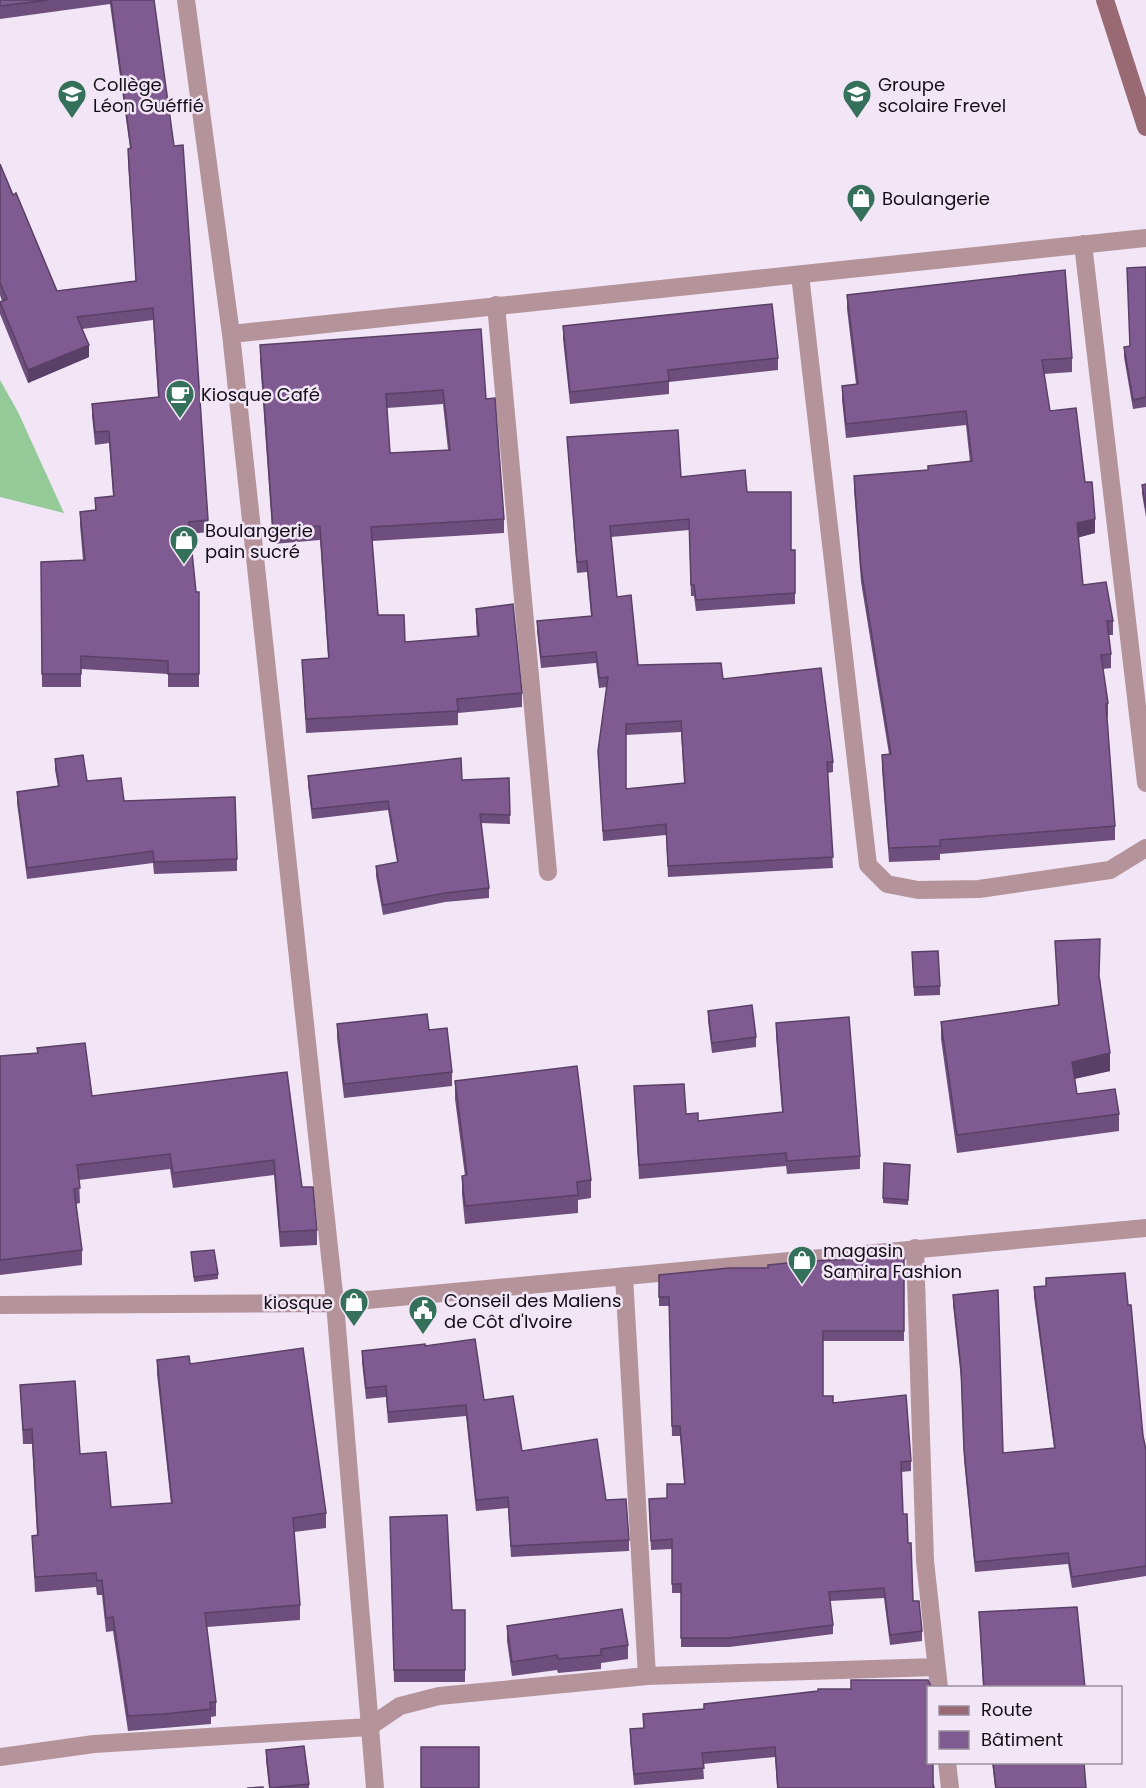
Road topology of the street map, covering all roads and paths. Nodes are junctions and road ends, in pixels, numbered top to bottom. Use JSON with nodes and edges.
{"nodes":[{"id":1,"x":186,"y":0,"type":"edge"},
{"id":2,"x":1105,"y":0,"type":"edge"},
{"id":3,"x":1146,"y":127,"type":"edge"},
{"id":4,"x":1146,"y":238,"type":"edge"},
{"id":5,"x":1083,"y":244,"type":"junction"},
{"id":6,"x":800,"y":275,"type":"junction"},
{"id":7,"x":496,"y":305,"type":"junction"},
{"id":8,"x":231,"y":334,"type":"junction"},
{"id":9,"x":1146,"y":783,"type":"edge"},
{"id":10,"x":1146,"y":848,"type":"edge"},
{"id":11,"x":548,"y":872,"type":"dead end"},
{"id":12,"x":1146,"y":1228,"type":"edge"},
{"id":13,"x":915,"y":1248,"type":"junction"},
{"id":14,"x":624,"y":1276,"type":"junction"},
{"id":15,"x":335,"y":1303,"type":"junction"},
{"id":16,"x":0,"y":1305,"type":"edge"},
{"id":17,"x":936,"y":1666,"type":"junction"},
{"id":18,"x":647,"y":1676,"type":"junction"},
{"id":19,"x":939,"y":1686,"type":"edge"},
{"id":20,"x":369,"y":1727,"type":"junction"},
{"id":21,"x":0,"y":1758,"type":"edge"},
{"id":22,"x":947,"y":1764,"type":"edge"},
{"id":23,"x":375,"y":1788,"type":"edge"},
{"id":24,"x":950,"y":1788,"type":"edge"}],
"edges":[{"from":1,"to":8,"type":"street"},
{"from":2,"to":3,"type":"main road"},
{"from":4,"to":5,"type":"street"},
{"from":5,"to":6,"type":"street"},
{"from":5,"to":9,"type":"street"},
{"from":6,"to":7,"type":"street"},
{"from":6,"to":10,"type":"street"},
{"from":7,"to":8,"type":"street"},
{"from":7,"to":11,"type":"street"},
{"from":8,"to":15,"type":"street"},
{"from":12,"to":13,"type":"street"},
{"from":13,"to":14,"type":"street"},
{"from":13,"to":17,"type":"street"},
{"from":14,"to":15,"type":"street"},
{"from":14,"to":18,"type":"street"},
{"from":15,"to":16,"type":"street"},
{"from":15,"to":20,"type":"street"},
{"from":17,"to":18,"type":"street"},
{"from":17,"to":19,"type":"street"},
{"from":18,"to":20,"type":"street"},
{"from":20,"to":21,"type":"street"},
{"from":20,"to":23,"type":"street"},
{"from":22,"to":24,"type":"street"}]}
